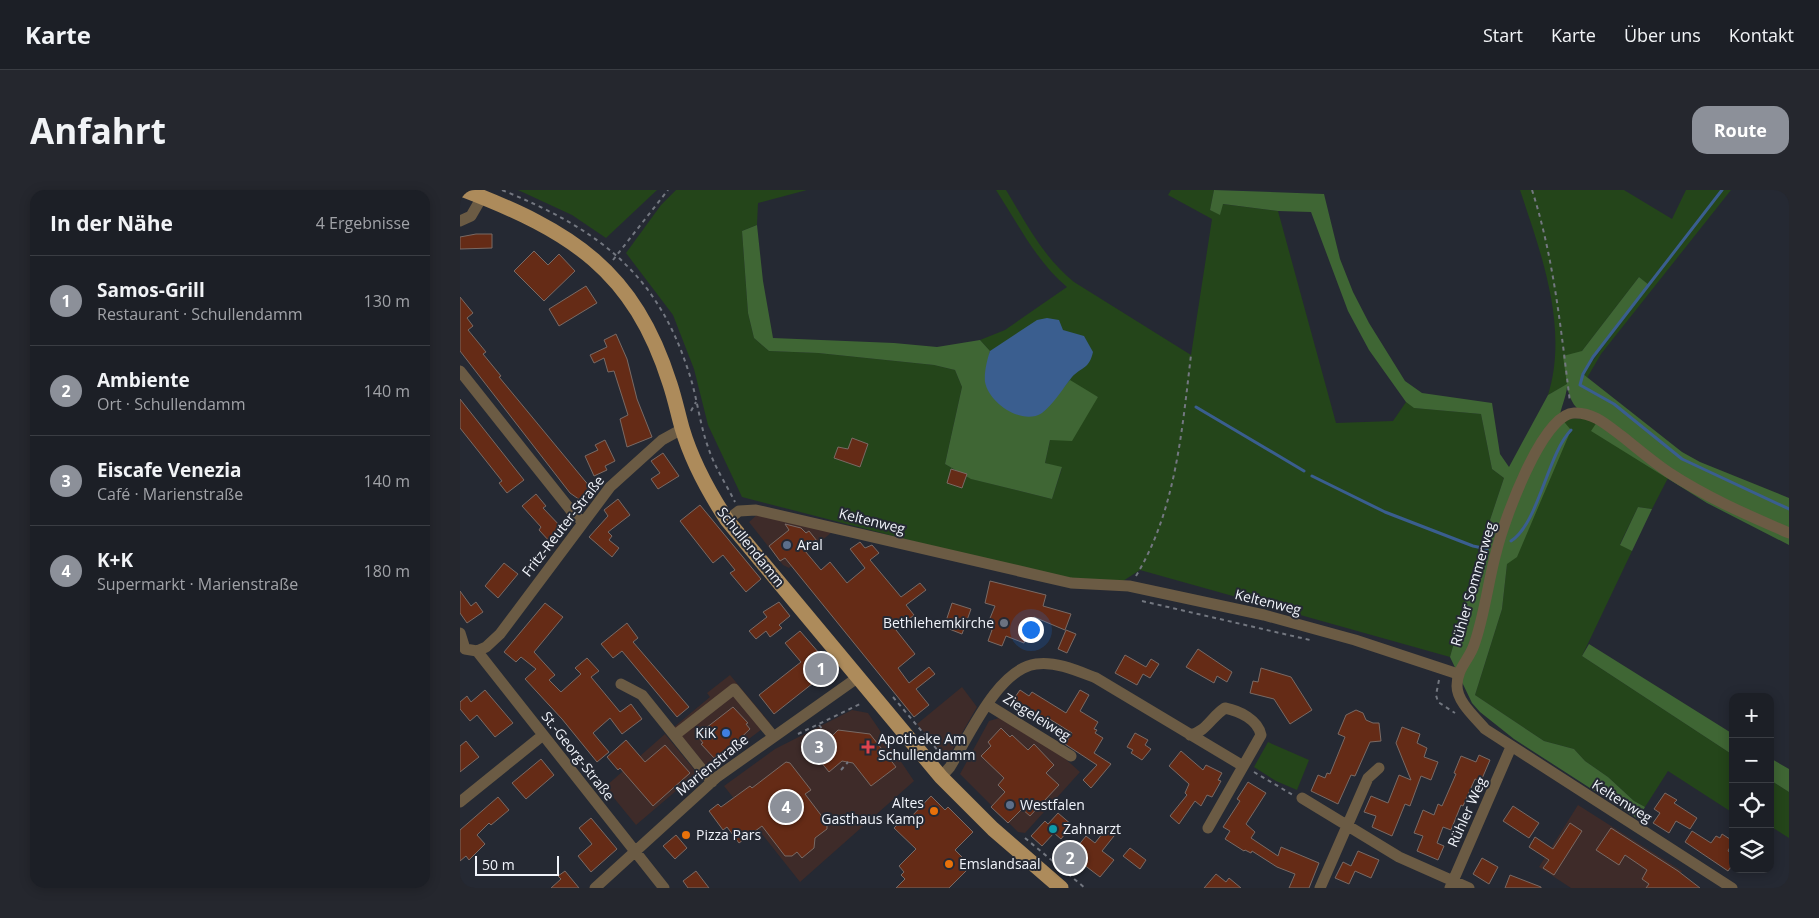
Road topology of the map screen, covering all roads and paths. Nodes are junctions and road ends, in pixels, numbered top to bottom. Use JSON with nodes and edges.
{"nodes":[{"id":1,"x":464,"y":190,"type":"edge"},
{"id":2,"x":502,"y":190,"type":"edge"},
{"id":3,"x":668,"y":190,"type":"edge"},
{"id":4,"x":1532,"y":190,"type":"edge"},
{"id":5,"x":482,"y":197,"type":"junction"},
{"id":6,"x":460,"y":221,"type":"edge"},
{"id":7,"x":618,"y":254,"type":"junction"},
{"id":8,"x":1191,"y":355,"type":"dead end"},
{"id":9,"x":460,"y":371,"type":"edge"},
{"id":10,"x":1571,"y":413,"type":"junction"},
{"id":11,"x":682,"y":429,"type":"junction"},
{"id":12,"x":734,"y":515,"type":"junction"},
{"id":13,"x":583,"y":522,"type":"junction"},
{"id":14,"x":1789,"y":533,"type":"edge"},
{"id":15,"x":1129,"y":586,"type":"junction"},
{"id":16,"x":1133,"y":598,"type":"dead end"},
{"id":17,"x":460,"y":633,"type":"edge"},
{"id":18,"x":1310,"y":640,"type":"dead end"},
{"id":19,"x":467,"y":652,"type":"edge"},
{"id":20,"x":1458,"y":674,"type":"junction"},
{"id":21,"x":857,"y":678,"type":"junction"},
{"id":22,"x":622,"y":684,"type":"dead end"},
{"id":23,"x":890,"y":694,"type":"dead end"},
{"id":24,"x":873,"y":696,"type":"junction"},
{"id":25,"x":988,"y":704,"type":"junction"},
{"id":26,"x":819,"y":724,"type":"junction"},
{"id":27,"x":543,"y":735,"type":"junction"},
{"id":28,"x":675,"y":735,"type":"junction"},
{"id":29,"x":827,"y":735,"type":"dead end"},
{"id":30,"x":1190,"y":735,"type":"junction"},
{"id":31,"x":773,"y":736,"type":"junction"},
{"id":32,"x":793,"y":737,"type":"dead end"},
{"id":33,"x":1511,"y":748,"type":"junction"},
{"id":34,"x":1071,"y":756,"type":"dead end"},
{"id":35,"x":848,"y":762,"type":"dead end"},
{"id":36,"x":1243,"y":766,"type":"junction"},
{"id":37,"x":1379,"y":768,"type":"dead end"},
{"id":38,"x":841,"y":770,"type":"dead end"},
{"id":39,"x":946,"y":772,"type":"junction"},
{"id":40,"x":712,"y":782,"type":"junction"},
{"id":41,"x":1302,"y":798,"type":"joint"},
{"id":42,"x":460,"y":802,"type":"edge"},
{"id":43,"x":1346,"y":824,"type":"junction"},
{"id":44,"x":1208,"y":828,"type":"dead end"},
{"id":45,"x":1021,"y":837,"type":"dead end"},
{"id":46,"x":635,"y":850,"type":"junction"},
{"id":47,"x":1451,"y":885,"type":"edge"},
{"id":48,"x":1727,"y":887,"type":"edge"},
{"id":49,"x":595,"y":888,"type":"edge"},
{"id":50,"x":664,"y":888,"type":"edge"},
{"id":51,"x":1061,"y":888,"type":"edge"},
{"id":52,"x":1086,"y":888,"type":"edge"},
{"id":53,"x":1320,"y":888,"type":"edge"},
{"id":54,"x":1469,"y":888,"type":"edge"}],
"edges":[{"from":1,"to":5,"type":"main road","name":"Schullendamm"},
{"from":2,"to":7,"type":"path"},
{"from":3,"to":7,"type":"path"},
{"from":4,"to":10,"type":"path"},
{"from":5,"to":6,"type":"street"},
{"from":5,"to":11,"type":"main road","name":"Schullendamm"},
{"from":7,"to":12,"type":"path"},
{"from":8,"to":15,"type":"path"},
{"from":9,"to":13,"type":"street"},
{"from":10,"to":14,"type":"street"},
{"from":10,"to":20,"type":"street","name":"Rühler Sommerweg"},
{"from":11,"to":12,"type":"main road","name":"Schullendamm"},
{"from":11,"to":13,"type":"street","name":"Fritz-Reuter-Straße"},
{"from":12,"to":15,"type":"street","name":"Keltenweg"},
{"from":12,"to":21,"type":"main road","name":"Schullendamm"},
{"from":13,"to":19,"type":"street","name":"Fritz-Reuter-Straße"},
{"from":15,"to":20,"type":"street","name":"Keltenweg"},
{"from":16,"to":18,"type":"path"},
{"from":17,"to":19,"type":"street"},
{"from":19,"to":27,"type":"street","name":"St.-Georg-Straße"},
{"from":20,"to":33,"type":"street","name":"Keltenweg"},
{"from":21,"to":24,"type":"main road","name":"Schullendamm"},
{"from":21,"to":31,"type":"street","name":"Marienstraße"},
{"from":22,"to":28,"type":"street"},
{"from":23,"to":39,"type":"path"},
{"from":24,"to":26,"type":"path"},
{"from":24,"to":39,"type":"main road","name":"Schullendamm"},
{"from":25,"to":30,"type":"street"},
{"from":25,"to":34,"type":"street","name":"Ziegeleiweg"},
{"from":25,"to":39,"type":"street"},
{"from":26,"to":29,"type":"path"},
{"from":26,"to":32,"type":"path"},
{"from":27,"to":42,"type":"street"},
{"from":27,"to":46,"type":"street","name":"St.-Georg-Straße"},
{"from":28,"to":31,"type":"street"},
{"from":28,"to":40,"type":"street"},
{"from":30,"to":36,"type":"street"},
{"from":30,"to":36,"type":"street"},
{"from":31,"to":40,"type":"street","name":"Marienstraße"},
{"from":33,"to":47,"type":"street","name":"Rühler Weg"},
{"from":33,"to":48,"type":"street","name":"Keltenweg"},
{"from":35,"to":38,"type":"path"},
{"from":36,"to":41,"type":"path"},
{"from":36,"to":44,"type":"street"},
{"from":37,"to":43,"type":"street"},
{"from":39,"to":51,"type":"main road","name":"Schullendamm"},
{"from":40,"to":46,"type":"street","name":"Marienstraße"},
{"from":41,"to":43,"type":"street"},
{"from":43,"to":47,"type":"street"},
{"from":43,"to":53,"type":"street"},
{"from":45,"to":52,"type":"path"},
{"from":46,"to":49,"type":"street","name":"Marienstraße"},
{"from":46,"to":50,"type":"street","name":"St.-Georg-Straße"},
{"from":47,"to":54,"type":"street"}]}
